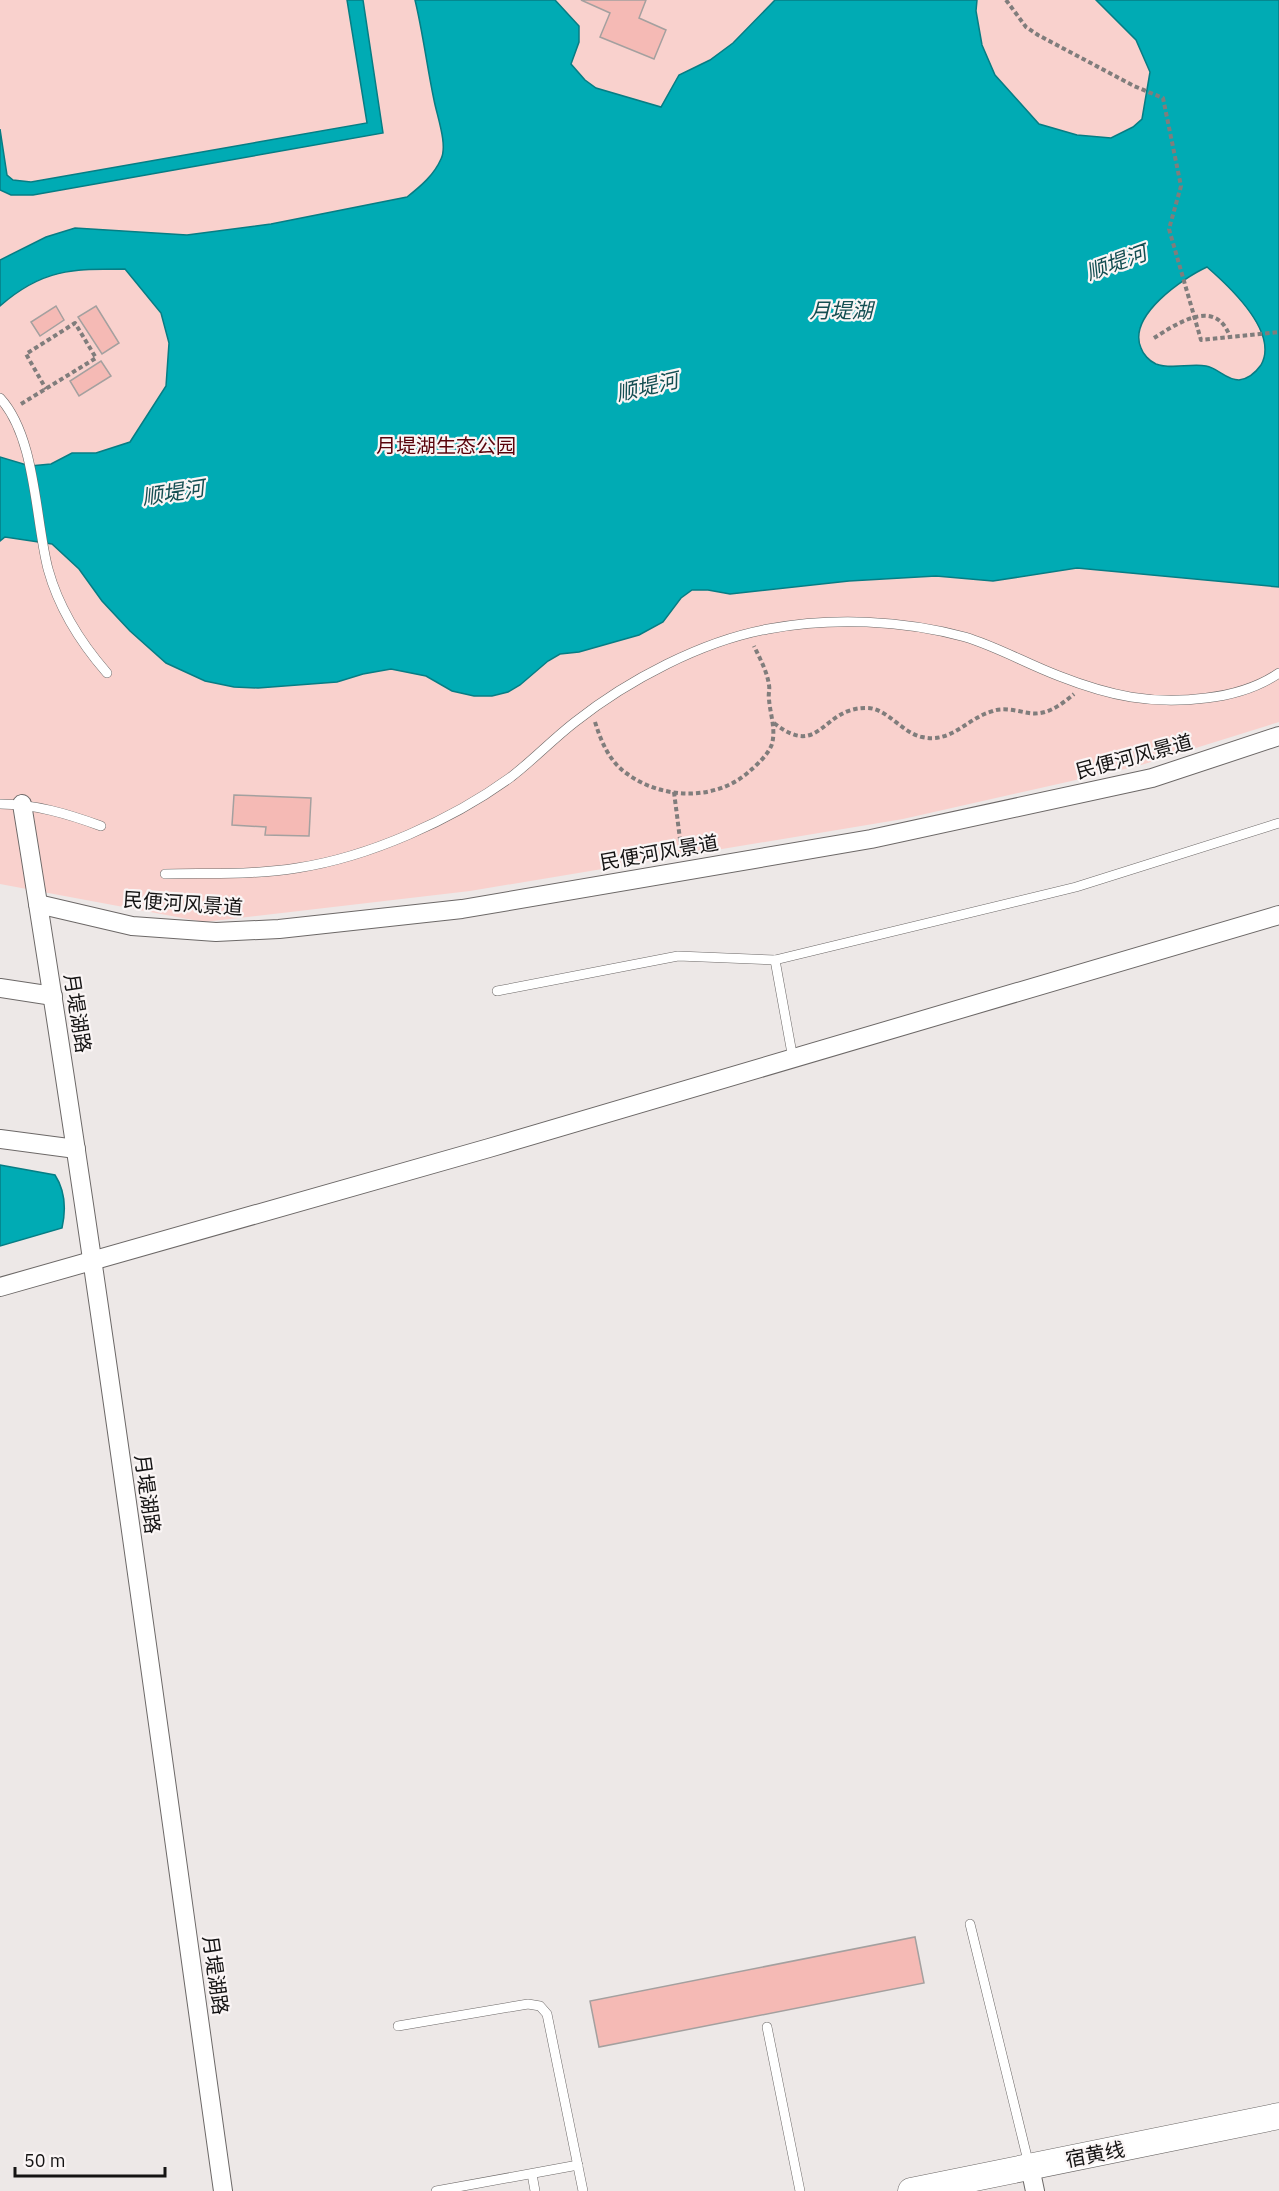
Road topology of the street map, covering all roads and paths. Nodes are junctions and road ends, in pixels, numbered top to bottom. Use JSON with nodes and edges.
{"nodes":[{"id":1,"x":1006,"y":0,"type":"edge"},
{"id":2,"x":1195,"y":318,"type":"junction"},
{"id":3,"x":1279,"y":332,"type":"edge"},
{"id":4,"x":1230,"y":337,"type":"junction"},
{"id":5,"x":1154,"y":339,"type":"dead end"},
{"id":6,"x":46,"y":389,"type":"junction"},
{"id":7,"x":0,"y":398,"type":"edge"},
{"id":8,"x":10,"y":411,"type":"junction"},
{"id":9,"x":749,"y":633,"type":"junction"},
{"id":10,"x":107,"y":673,"type":"dead end"},
{"id":11,"x":1279,"y":673,"type":"edge"},
{"id":12,"x":1085,"y":685,"type":"junction"},
{"id":13,"x":591,"y":710,"type":"junction"},
{"id":14,"x":773,"y":723,"type":"junction"},
{"id":15,"x":1279,"y":736,"type":"edge"},
{"id":16,"x":674,"y":792,"type":"junction"},
{"id":17,"x":0,"y":804,"type":"edge"},
{"id":18,"x":22,"y":804,"type":"junction"},
{"id":19,"x":1279,"y":823,"type":"edge"},
{"id":20,"x":101,"y":826,"type":"dead end"},
{"id":21,"x":689,"y":870,"type":"junction"},
{"id":22,"x":165,"y":874,"type":"dead end"},
{"id":23,"x":38,"y":904,"type":"junction"},
{"id":24,"x":1279,"y":915,"type":"edge"},
{"id":25,"x":775,"y":960,"type":"junction"},
{"id":26,"x":0,"y":988,"type":"edge"},
{"id":27,"x":497,"y":991,"type":"dead end"},
{"id":28,"x":53,"y":996,"type":"junction"},
{"id":29,"x":793,"y":1059,"type":"junction"},
{"id":30,"x":0,"y":1139,"type":"edge"},
{"id":31,"x":76,"y":1149,"type":"junction"},
{"id":32,"x":92,"y":1260,"type":"junction"},
{"id":33,"x":0,"y":1287,"type":"edge"},
{"id":34,"x":970,"y":1924,"type":"dead end"},
{"id":35,"x":398,"y":2026,"type":"dead end"},
{"id":36,"x":767,"y":2027,"type":"dead end"},
{"id":37,"x":1279,"y":2116,"type":"edge"},
{"id":38,"x":578,"y":2165,"type":"junction"},
{"id":39,"x":532,"y":2174,"type":"junction"},
{"id":40,"x":1032,"y":2179,"type":"edge"},
{"id":41,"x":481,"y":2187,"type":"edge"},
{"id":42,"x":223,"y":2191,"type":"edge"},
{"id":43,"x":436,"y":2191,"type":"edge"},
{"id":44,"x":535,"y":2191,"type":"edge"},
{"id":45,"x":583,"y":2191,"type":"edge"},
{"id":46,"x":800,"y":2191,"type":"edge"},
{"id":47,"x":911,"y":2191,"type":"edge"}],
"edges":[{"from":1,"to":2,"type":"path"},
{"from":2,"to":4,"type":"path"},
{"from":2,"to":4,"type":"path"},
{"from":2,"to":5,"type":"path"},
{"from":3,"to":4,"type":"path"},
{"from":6,"to":6,"type":"path"},
{"from":6,"to":8,"type":"path"},
{"from":7,"to":8,"type":"lane"},
{"from":8,"to":10,"type":"lane"},
{"from":9,"to":12,"type":"lane"},
{"from":9,"to":13,"type":"lane"},
{"from":9,"to":14,"type":"path"},
{"from":11,"to":12,"type":"lane"},
{"from":12,"to":14,"type":"path"},
{"from":13,"to":16,"type":"path"},
{"from":13,"to":22,"type":"lane"},
{"from":14,"to":16,"type":"path"},
{"from":15,"to":21,"type":"street","name":"民便河风景道"},
{"from":16,"to":21,"type":"path"},
{"from":17,"to":18,"type":"lane"},
{"from":18,"to":20,"type":"lane"},
{"from":18,"to":23,"type":"street","name":"月堤湖路"},
{"from":19,"to":25,"type":"lane"},
{"from":21,"to":23,"type":"street","name":"民便河风景道"},
{"from":23,"to":28,"type":"street","name":"月堤湖路"},
{"from":24,"to":29,"type":"street"},
{"from":25,"to":27,"type":"lane"},
{"from":25,"to":29,"type":"lane"},
{"from":26,"to":28,"type":"street"},
{"from":28,"to":31,"type":"street","name":"月堤湖路"},
{"from":29,"to":32,"type":"street"},
{"from":30,"to":31,"type":"street"},
{"from":31,"to":32,"type":"street","name":"月堤湖路"},
{"from":32,"to":33,"type":"street"},
{"from":32,"to":42,"type":"street","name":"月堤湖路"},
{"from":34,"to":40,"type":"lane"},
{"from":35,"to":38,"type":"lane"},
{"from":36,"to":46,"type":"lane"},
{"from":37,"to":40,"type":"main road","name":"宿黄线"},
{"from":38,"to":39,"type":"lane"},
{"from":38,"to":45,"type":"lane"},
{"from":39,"to":41,"type":"lane"},
{"from":39,"to":44,"type":"lane"},
{"from":40,"to":47,"type":"main road","name":"宿黄线"},
{"from":41,"to":43,"type":"lane"}]}
